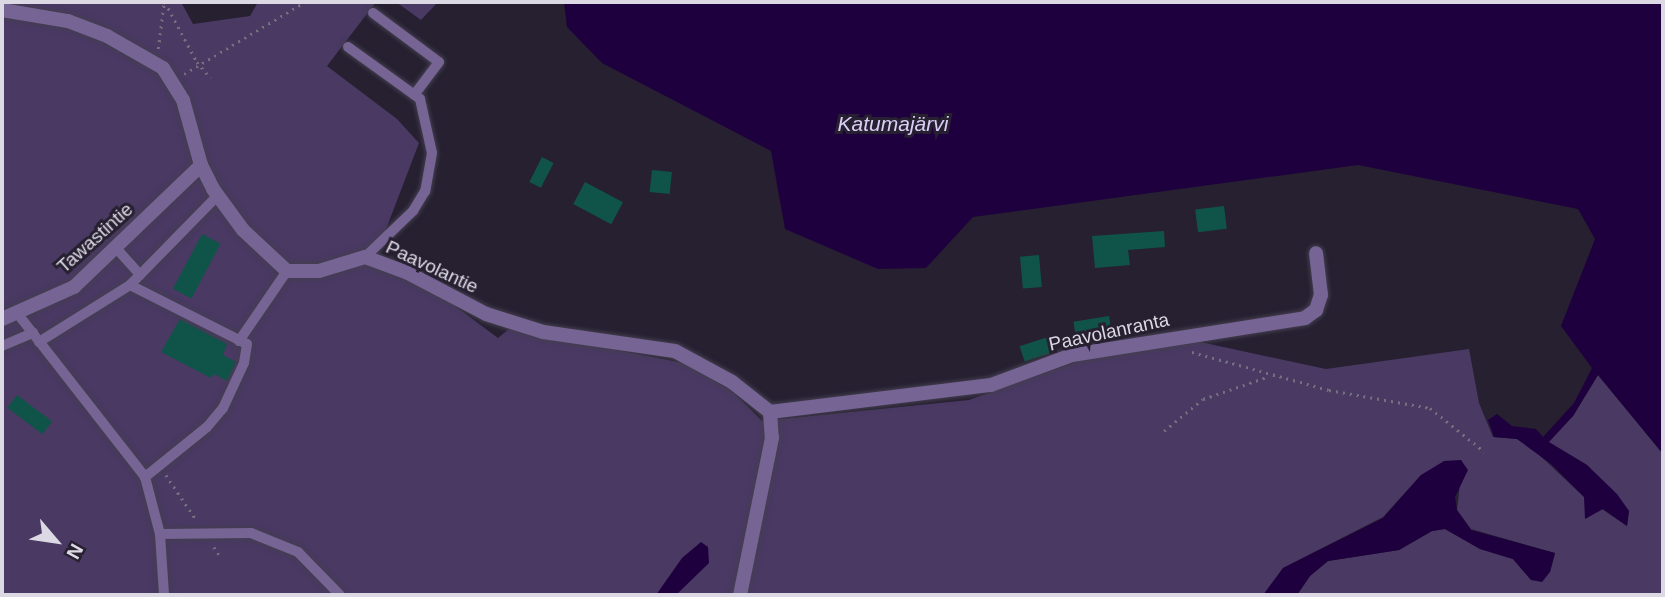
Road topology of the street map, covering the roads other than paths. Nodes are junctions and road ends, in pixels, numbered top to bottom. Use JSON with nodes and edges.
{"nodes":[{"id":1,"x":2,"y":10,"type":"edge"},
{"id":2,"x":373,"y":13,"type":"dead end"},
{"id":3,"x":348,"y":47,"type":"dead end"},
{"id":4,"x":414,"y":95,"type":"junction"},
{"id":5,"x":201,"y":165,"type":"junction"},
{"id":6,"x":218,"y":195,"type":"junction"},
{"id":7,"x":116,"y":248,"type":"junction"},
{"id":8,"x":1316,"y":253,"type":"dead end"},
{"id":9,"x":365,"y":257,"type":"junction"},
{"id":10,"x":287,"y":271,"type":"junction"},
{"id":11,"x":140,"y":275,"type":"junction"},
{"id":12,"x":130,"y":285,"type":"junction"},
{"id":13,"x":17,"y":313,"type":"junction"},
{"id":14,"x":2,"y":318,"type":"edge"},
{"id":15,"x":36,"y":337,"type":"junction"},
{"id":16,"x":239,"y":341,"type":"junction"},
{"id":17,"x":2,"y":346,"type":"edge"},
{"id":18,"x":770,"y":412,"type":"junction"},
{"id":19,"x":145,"y":477,"type":"junction"},
{"id":20,"x":160,"y":534,"type":"junction"},
{"id":21,"x":164,"y":595,"type":"edge"},
{"id":22,"x":340,"y":595,"type":"edge"},
{"id":23,"x":740,"y":595,"type":"edge"}],
"edges":[{"from":1,"to":5,"type":"street"},
{"from":2,"to":4,"type":"lane"},
{"from":3,"to":4,"type":"lane"},
{"from":4,"to":9,"type":"lane"},
{"from":5,"to":6,"type":"street"},
{"from":5,"to":7,"type":"street","name":"Tawastintie"},
{"from":6,"to":10,"type":"street"},
{"from":6,"to":11,"type":"lane"},
{"from":7,"to":11,"type":"lane"},
{"from":7,"to":13,"type":"street","name":"Tawastintie"},
{"from":8,"to":18,"type":"street","name":"Paavolanranta"},
{"from":9,"to":10,"type":"street","name":"Paavolantie"},
{"from":9,"to":18,"type":"street","name":"Paavolantie"},
{"from":10,"to":16,"type":"lane"},
{"from":11,"to":12,"type":"lane"},
{"from":12,"to":15,"type":"lane"},
{"from":12,"to":16,"type":"lane"},
{"from":13,"to":14,"type":"street","name":"Tawastintie"},
{"from":13,"to":15,"type":"lane"},
{"from":15,"to":17,"type":"lane"},
{"from":15,"to":19,"type":"lane"},
{"from":16,"to":19,"type":"lane"},
{"from":18,"to":23,"type":"street"},
{"from":19,"to":20,"type":"lane"},
{"from":20,"to":21,"type":"lane"},
{"from":20,"to":22,"type":"lane"}]}
